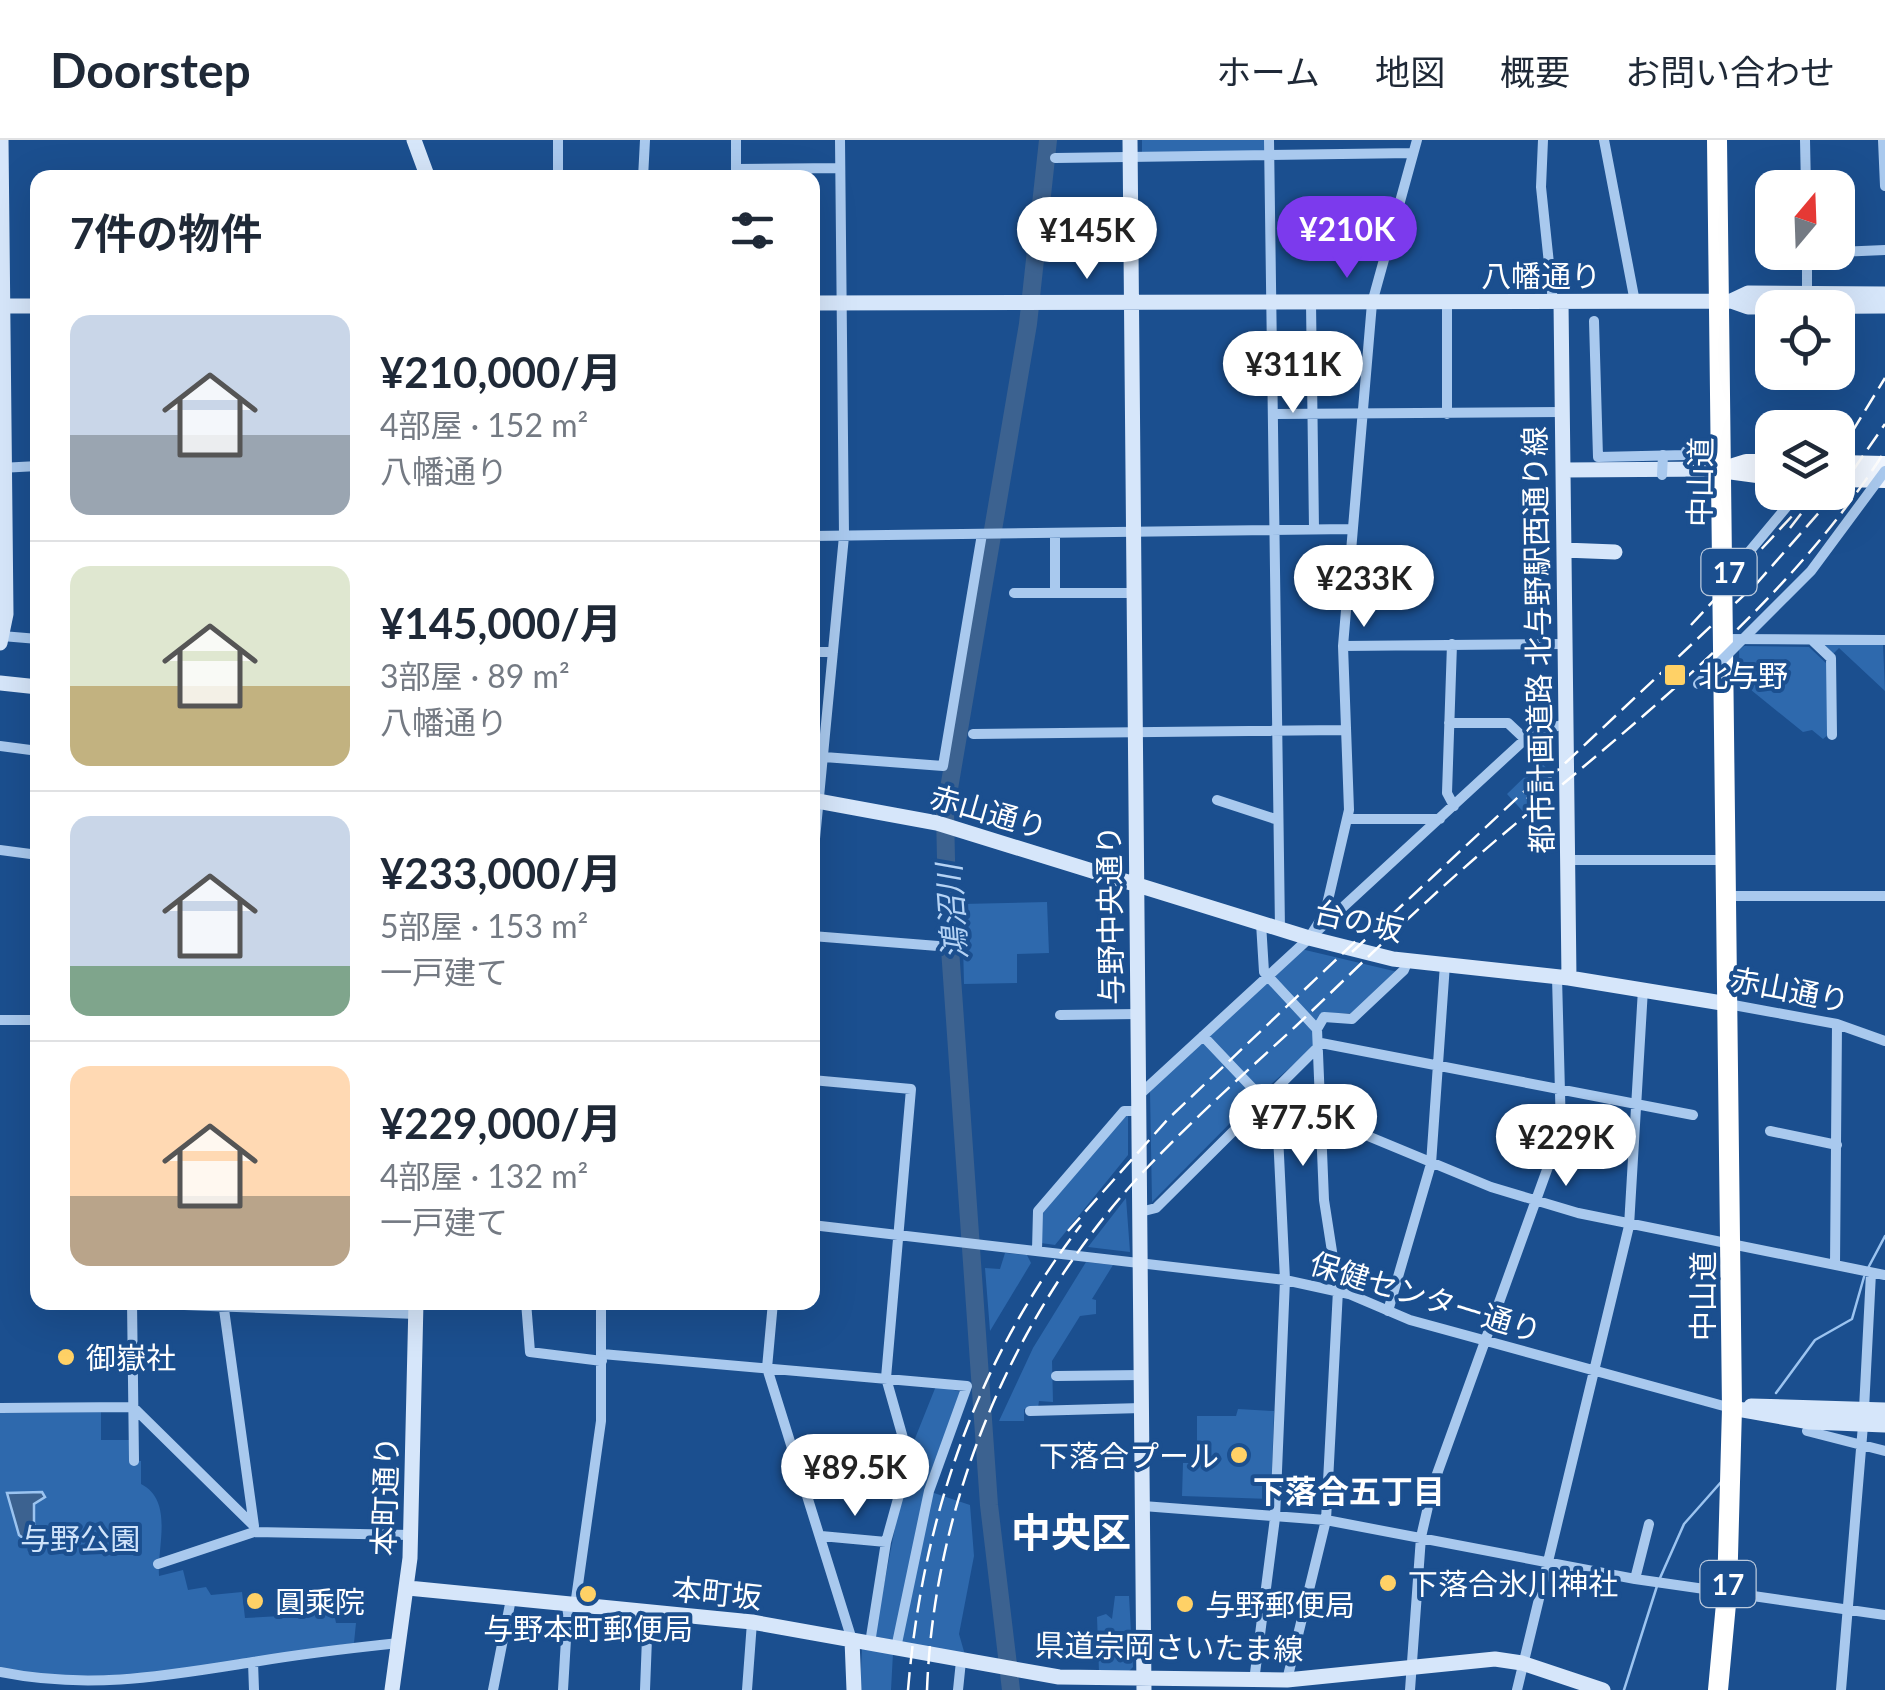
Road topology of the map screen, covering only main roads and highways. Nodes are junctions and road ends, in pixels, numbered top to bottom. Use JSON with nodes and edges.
{"nodes":[{"id":1,"x":1717,"y":140,"type":"edge"},
{"id":2,"x":1730,"y":140,"type":"edge"},
{"id":3,"x":1724,"y":301,"type":"junction"},
{"id":4,"x":1755,"y":462,"type":"edge"},
{"id":5,"x":1855,"y":467,"type":"edge"},
{"id":6,"x":1725,"y":469,"type":"junction"},
{"id":7,"x":1885,"y":472,"type":"edge"},
{"id":8,"x":1755,"y":473,"type":"edge"},
{"id":9,"x":1855,"y":476,"type":"edge"},
{"id":10,"x":1726,"y":639,"type":"junction"},
{"id":11,"x":1728,"y":1004,"type":"junction"},
{"id":12,"x":1718,"y":1690,"type":"edge"}],
"edges":[{"from":1,"to":3,"type":"highway","name":"中山道","number":"17"},
{"from":2,"to":3,"type":"highway","name":"中山道","number":"17"},
{"from":3,"to":6,"type":"highway","name":"中山道","number":"17"},
{"from":4,"to":6,"type":"main road"},
{"from":5,"to":7,"type":"main road"},
{"from":6,"to":8,"type":"main road"},
{"from":6,"to":10,"type":"highway","name":"中山道","number":"17"},
{"from":6,"to":10,"type":"highway","name":"中山道","number":"17"},
{"from":7,"to":9,"type":"main road"},
{"from":10,"to":11,"type":"highway","name":"中山道","number":"17"},
{"from":10,"to":11,"type":"highway","name":"中山道","number":"17"},
{"from":11,"to":12,"type":"highway","name":"中山道","number":"17"}]}
